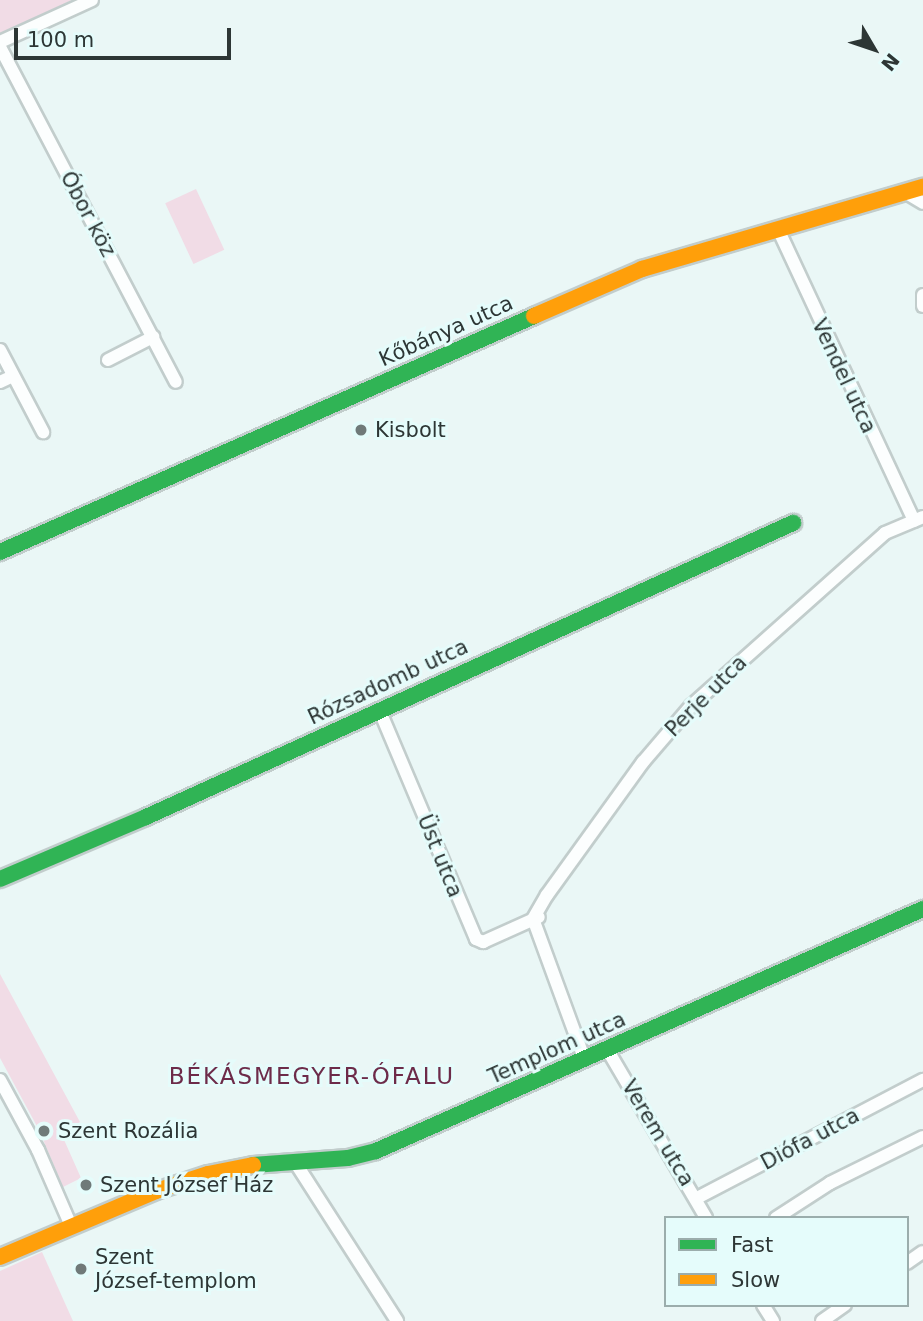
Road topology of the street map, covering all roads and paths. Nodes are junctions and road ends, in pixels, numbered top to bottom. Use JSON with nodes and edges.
{"nodes":[{"id":1,"x":92,"y":0,"type":"edge"},
{"id":2,"x":0,"y":44,"type":"edge"},
{"id":3,"x":923,"y":187,"type":"edge"},
{"id":4,"x":905,"y":191,"type":"junction"},
{"id":5,"x":923,"y":203,"type":"edge"},
{"id":6,"x":778,"y":229,"type":"junction"},
{"id":7,"x":923,"y":295,"type":"edge"},
{"id":8,"x":923,"y":306,"type":"edge"},
{"id":9,"x":153,"y":337,"type":"junction"},
{"id":10,"x":0,"y":350,"type":"edge"},
{"id":11,"x":108,"y":360,"type":"dead end"},
{"id":12,"x":13,"y":376,"type":"junction"},
{"id":13,"x":0,"y":382,"type":"edge"},
{"id":14,"x":176,"y":382,"type":"dead end"},
{"id":15,"x":43,"y":432,"type":"dead end"},
{"id":16,"x":919,"y":519,"type":"edge"},
{"id":17,"x":793,"y":523,"type":"dead end"},
{"id":18,"x":0,"y":552,"type":"edge"},
{"id":19,"x":379,"y":709,"type":"junction"},
{"id":20,"x":0,"y":879,"type":"edge"},
{"id":21,"x":923,"y":909,"type":"edge"},
{"id":22,"x":536,"y":918,"type":"junction"},
{"id":23,"x":607,"y":1049,"type":"junction"},
{"id":24,"x":584,"y":1058,"type":"junction"},
{"id":25,"x":0,"y":1080,"type":"edge"},
{"id":26,"x":923,"y":1080,"type":"edge"},
{"id":27,"x":923,"y":1137,"type":"edge"},
{"id":28,"x":295,"y":1163,"type":"junction"},
{"id":29,"x":697,"y":1198,"type":"junction"},
{"id":30,"x":705,"y":1216,"type":"edge"},
{"id":31,"x":779,"y":1216,"type":"edge"},
{"id":32,"x":71,"y":1226,"type":"junction"},
{"id":33,"x":0,"y":1257,"type":"edge"},
{"id":34,"x":842,"y":1307,"type":"edge"},
{"id":35,"x":397,"y":1321,"type":"edge"},
{"id":36,"x":822,"y":1321,"type":"edge"}],
"edges":[{"from":1,"to":2,"type":"street"},
{"from":2,"to":9,"type":"street","name":"Óbor köz"},
{"from":3,"to":4,"type":"street","name":"Kőbánya utca"},
{"from":4,"to":5,"type":"street"},
{"from":4,"to":6,"type":"street","name":"Kőbánya utca"},
{"from":6,"to":16,"type":"street","name":"Vendel utca"},
{"from":6,"to":18,"type":"street","name":"Kőbánya utca"},
{"from":7,"to":8,"type":"street"},
{"from":9,"to":11,"type":"street"},
{"from":9,"to":14,"type":"street","name":"Óbor köz"},
{"from":10,"to":12,"type":"street"},
{"from":12,"to":13,"type":"street"},
{"from":12,"to":15,"type":"street"},
{"from":16,"to":22,"type":"street","name":"Perje utca"},
{"from":17,"to":19,"type":"street","name":"Rózsadomb utca"},
{"from":19,"to":20,"type":"street","name":"Rózsadomb utca"},
{"from":19,"to":22,"type":"street","name":"Üst utca"},
{"from":21,"to":23,"type":"street","name":"Templom utca"},
{"from":22,"to":24,"type":"street"},
{"from":23,"to":24,"type":"street","name":"Templom utca"},
{"from":23,"to":29,"type":"street","name":"Verem utca"},
{"from":24,"to":28,"type":"street","name":"Templom utca"},
{"from":25,"to":32,"type":"street"},
{"from":26,"to":29,"type":"street","name":"Diófa utca"},
{"from":27,"to":31,"type":"street"},
{"from":28,"to":32,"type":"street","name":"Templom utca"},
{"from":28,"to":35,"type":"street"},
{"from":29,"to":30,"type":"street","name":"Verem utca"},
{"from":32,"to":33,"type":"street","name":"Templom utca"},
{"from":34,"to":36,"type":"street"}]}
